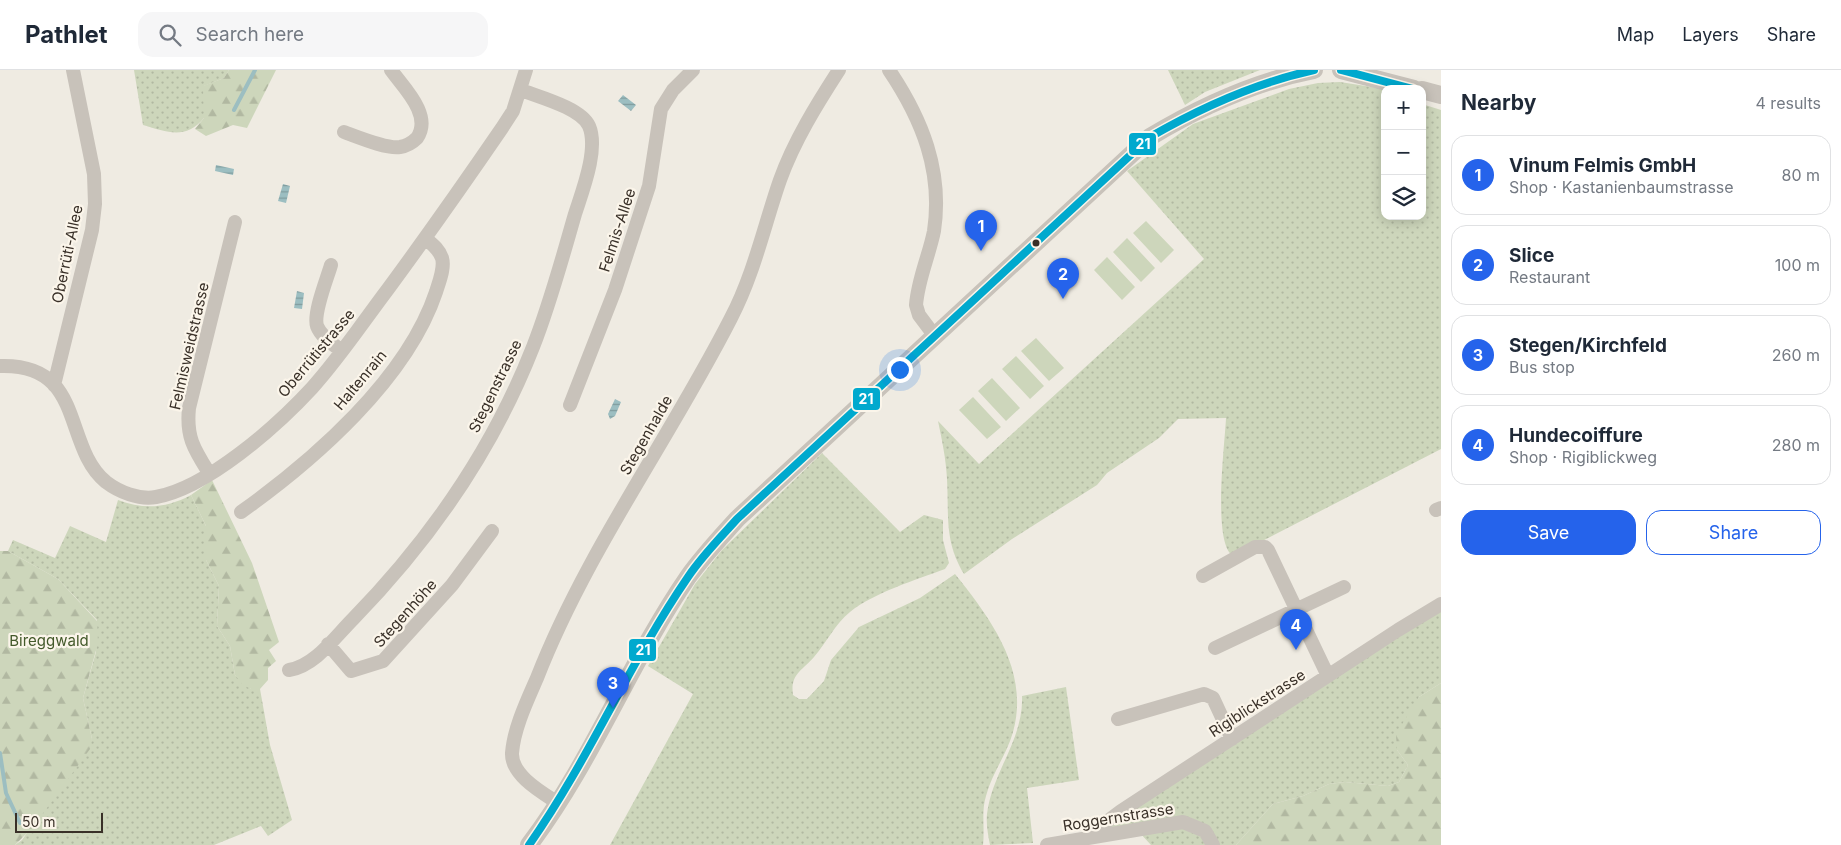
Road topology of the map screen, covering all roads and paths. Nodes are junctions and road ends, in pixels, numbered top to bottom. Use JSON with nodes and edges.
{"nodes":[{"id":1,"x":74,"y":70,"type":"edge"},
{"id":2,"x":391,"y":70,"type":"edge"},
{"id":3,"x":526,"y":70,"type":"edge"},
{"id":4,"x":693,"y":70,"type":"edge"},
{"id":5,"x":840,"y":70,"type":"edge"},
{"id":6,"x":889,"y":70,"type":"edge"},
{"id":7,"x":1314,"y":70,"type":"edge"},
{"id":8,"x":1341,"y":70,"type":"edge"},
{"id":9,"x":1399,"y":85,"type":"edge"},
{"id":10,"x":521,"y":90,"type":"junction"},
{"id":11,"x":1426,"y":91,"type":"edge"},
{"id":12,"x":1441,"y":94,"type":"edge"},
{"id":13,"x":344,"y":132,"type":"dead end"},
{"id":14,"x":235,"y":222,"type":"dead end"},
{"id":15,"x":425,"y":238,"type":"junction"},
{"id":16,"x":332,"y":265,"type":"dead end"},
{"id":17,"x":934,"y":335,"type":"junction"},
{"id":18,"x":342,"y":351,"type":"junction"},
{"id":19,"x":0,"y":366,"type":"edge"},
{"id":20,"x":54,"y":385,"type":"junction"},
{"id":21,"x":570,"y":405,"type":"dead end"},
{"id":22,"x":209,"y":473,"type":"junction"},
{"id":23,"x":241,"y":512,"type":"dead end"},
{"id":24,"x":492,"y":531,"type":"dead end"},
{"id":25,"x":1203,"y":576,"type":"dead end"},
{"id":26,"x":1344,"y":588,"type":"dead end"},
{"id":27,"x":1441,"y":604,"type":"edge"},
{"id":28,"x":1296,"y":610,"type":"junction"},
{"id":29,"x":328,"y":644,"type":"junction"},
{"id":30,"x":1214,"y":648,"type":"dead end"},
{"id":31,"x":289,"y":670,"type":"dead end"},
{"id":32,"x":1328,"y":676,"type":"junction"},
{"id":33,"x":1118,"y":719,"type":"dead end"},
{"id":34,"x":1232,"y":739,"type":"junction"},
{"id":35,"x":558,"y":802,"type":"junction"},
{"id":36,"x":1099,"y":835,"type":"junction"},
{"id":37,"x":1072,"y":843,"type":"edge"},
{"id":38,"x":529,"y":845,"type":"edge"},
{"id":39,"x":1048,"y":845,"type":"edge"},
{"id":40,"x":1213,"y":845,"type":"edge"}],
"edges":[{"from":1,"to":20,"type":"street","name":"Oberrüti-Allee"},
{"from":2,"to":13,"type":"street"},
{"from":3,"to":10,"type":"street","name":"Oberrütistrasse"},
{"from":4,"to":21,"type":"street","name":"Felmis-Allee"},
{"from":5,"to":35,"type":"street","name":"Stegenhalde"},
{"from":6,"to":17,"type":"street"},
{"from":7,"to":17,"type":"street"},
{"from":8,"to":9,"type":"street"},
{"from":10,"to":15,"type":"street","name":"Oberrütistrasse"},
{"from":10,"to":29,"type":"street","name":"Stegenstrasse"},
{"from":11,"to":12,"type":"street"},
{"from":14,"to":22,"type":"street","name":"Felmisweidstrasse"},
{"from":15,"to":18,"type":"street","name":"Oberrütistrasse"},
{"from":15,"to":23,"type":"street","name":"Haltenrain"},
{"from":16,"to":18,"type":"street"},
{"from":17,"to":35,"type":"street"},
{"from":18,"to":22,"type":"street","name":"Oberrütistrasse"},
{"from":19,"to":20,"type":"street","name":"Oberrütistrasse"},
{"from":20,"to":22,"type":"street","name":"Oberrütistrasse"},
{"from":24,"to":29,"type":"street","name":"Stegenhöhe"},
{"from":25,"to":28,"type":"street"},
{"from":26,"to":28,"type":"street"},
{"from":27,"to":32,"type":"street","name":"Rigiblickstrasse"},
{"from":28,"to":30,"type":"street"},
{"from":28,"to":32,"type":"street"},
{"from":29,"to":31,"type":"street","name":"Stegenstrasse"},
{"from":32,"to":34,"type":"street","name":"Rigiblickstrasse"},
{"from":33,"to":34,"type":"street"},
{"from":34,"to":36,"type":"street","name":"Rigiblickstrasse"},
{"from":35,"to":38,"type":"street"},
{"from":36,"to":37,"type":"street","name":"Roggernstrasse"},
{"from":36,"to":40,"type":"street","name":"Roggernstrasse"},
{"from":37,"to":39,"type":"street","name":"Roggernstrasse"}]}
